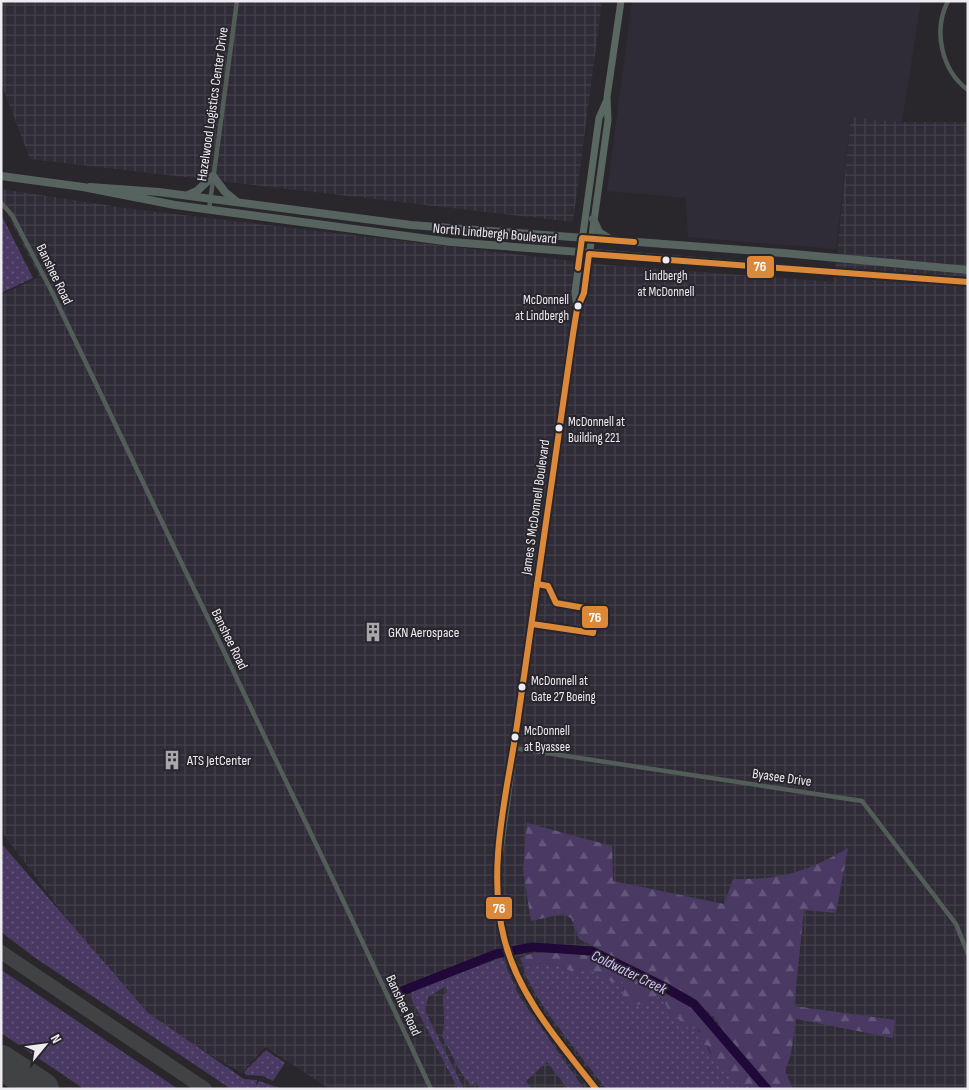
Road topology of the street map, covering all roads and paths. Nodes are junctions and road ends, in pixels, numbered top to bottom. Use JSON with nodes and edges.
{"nodes":[{"id":1,"x":237,"y":1,"type":"edge"},
{"id":2,"x":621,"y":1,"type":"edge"},
{"id":3,"x":948,"y":1,"type":"edge"},
{"id":4,"x":968,"y":90,"type":"edge"},
{"id":5,"x":608,"y":97,"type":"junction"},
{"id":6,"x":1,"y":176,"type":"edge"},
{"id":7,"x":213,"y":176,"type":"junction"},
{"id":8,"x":83,"y":187,"type":"junction"},
{"id":9,"x":186,"y":195,"type":"junction"},
{"id":10,"x":210,"y":199,"type":"junction"},
{"id":11,"x":238,"y":202,"type":"junction"},
{"id":12,"x":1,"y":203,"type":"edge"},
{"id":13,"x":209,"y":210,"type":"junction"},
{"id":14,"x":594,"y":219,"type":"junction"},
{"id":15,"x":586,"y":238,"type":"junction"},
{"id":16,"x":614,"y":241,"type":"junction"},
{"id":17,"x":584,"y":254,"type":"junction"},
{"id":18,"x":968,"y":270,"type":"edge"},
{"id":19,"x":968,"y":282,"type":"edge"},
{"id":20,"x":514,"y":748,"type":"junction"},
{"id":21,"x":499,"y":858,"type":"dead end"},
{"id":22,"x":968,"y":954,"type":"edge"},
{"id":23,"x":431,"y":1089,"type":"edge"}],
"edges":[{"from":1,"to":7,"type":"street","name":"Hazelwood Logistics Center Drive"},
{"from":2,"to":5,"type":"main road","name":"James S McDonnell Boulevard"},
{"from":3,"to":4,"type":"street"},
{"from":5,"to":14,"type":"main road","name":"James S McDonnell Boulevard"},
{"from":5,"to":15,"type":"main road","name":"James S McDonnell Boulevard"},
{"from":6,"to":8,"type":"highway","name":"North Lindbergh Boulevard"},
{"from":7,"to":9,"type":"highway"},
{"from":7,"to":10,"type":"street","name":"Hazelwood Logistics Center Drive"},
{"from":7,"to":11,"type":"highway"},
{"from":8,"to":9,"type":"highway","name":"North Lindbergh Boulevard"},
{"from":8,"to":13,"type":"highway","name":"North Lindbergh Boulevard"},
{"from":9,"to":10,"type":"highway","name":"North Lindbergh Boulevard"},
{"from":10,"to":11,"type":"highway","name":"North Lindbergh Boulevard"},
{"from":10,"to":13,"type":"street","name":"Hazelwood Logistics Center Drive"},
{"from":11,"to":15,"type":"highway","name":"North Lindbergh Boulevard"},
{"from":12,"to":23,"type":"street","name":"Banshee Road"},
{"from":13,"to":17,"type":"highway","name":"North Lindbergh Boulevard"},
{"from":14,"to":15,"type":"main road","name":"James S McDonnell Boulevard"},
{"from":14,"to":16,"type":"highway"},
{"from":15,"to":16,"type":"highway","name":"North Lindbergh Boulevard"},
{"from":15,"to":17,"type":"main road","name":"James S McDonnell Boulevard"},
{"from":16,"to":18,"type":"highway","name":"North Lindbergh Boulevard"},
{"from":17,"to":19,"type":"highway","name":"North Lindbergh Boulevard"},
{"from":17,"to":20,"type":"main road","name":"James S McDonnell Boulevard"},
{"from":20,"to":21,"type":"main road","name":"James S McDonnell Boulevard"},
{"from":20,"to":22,"type":"street","name":"Byasee Drive"}]}
